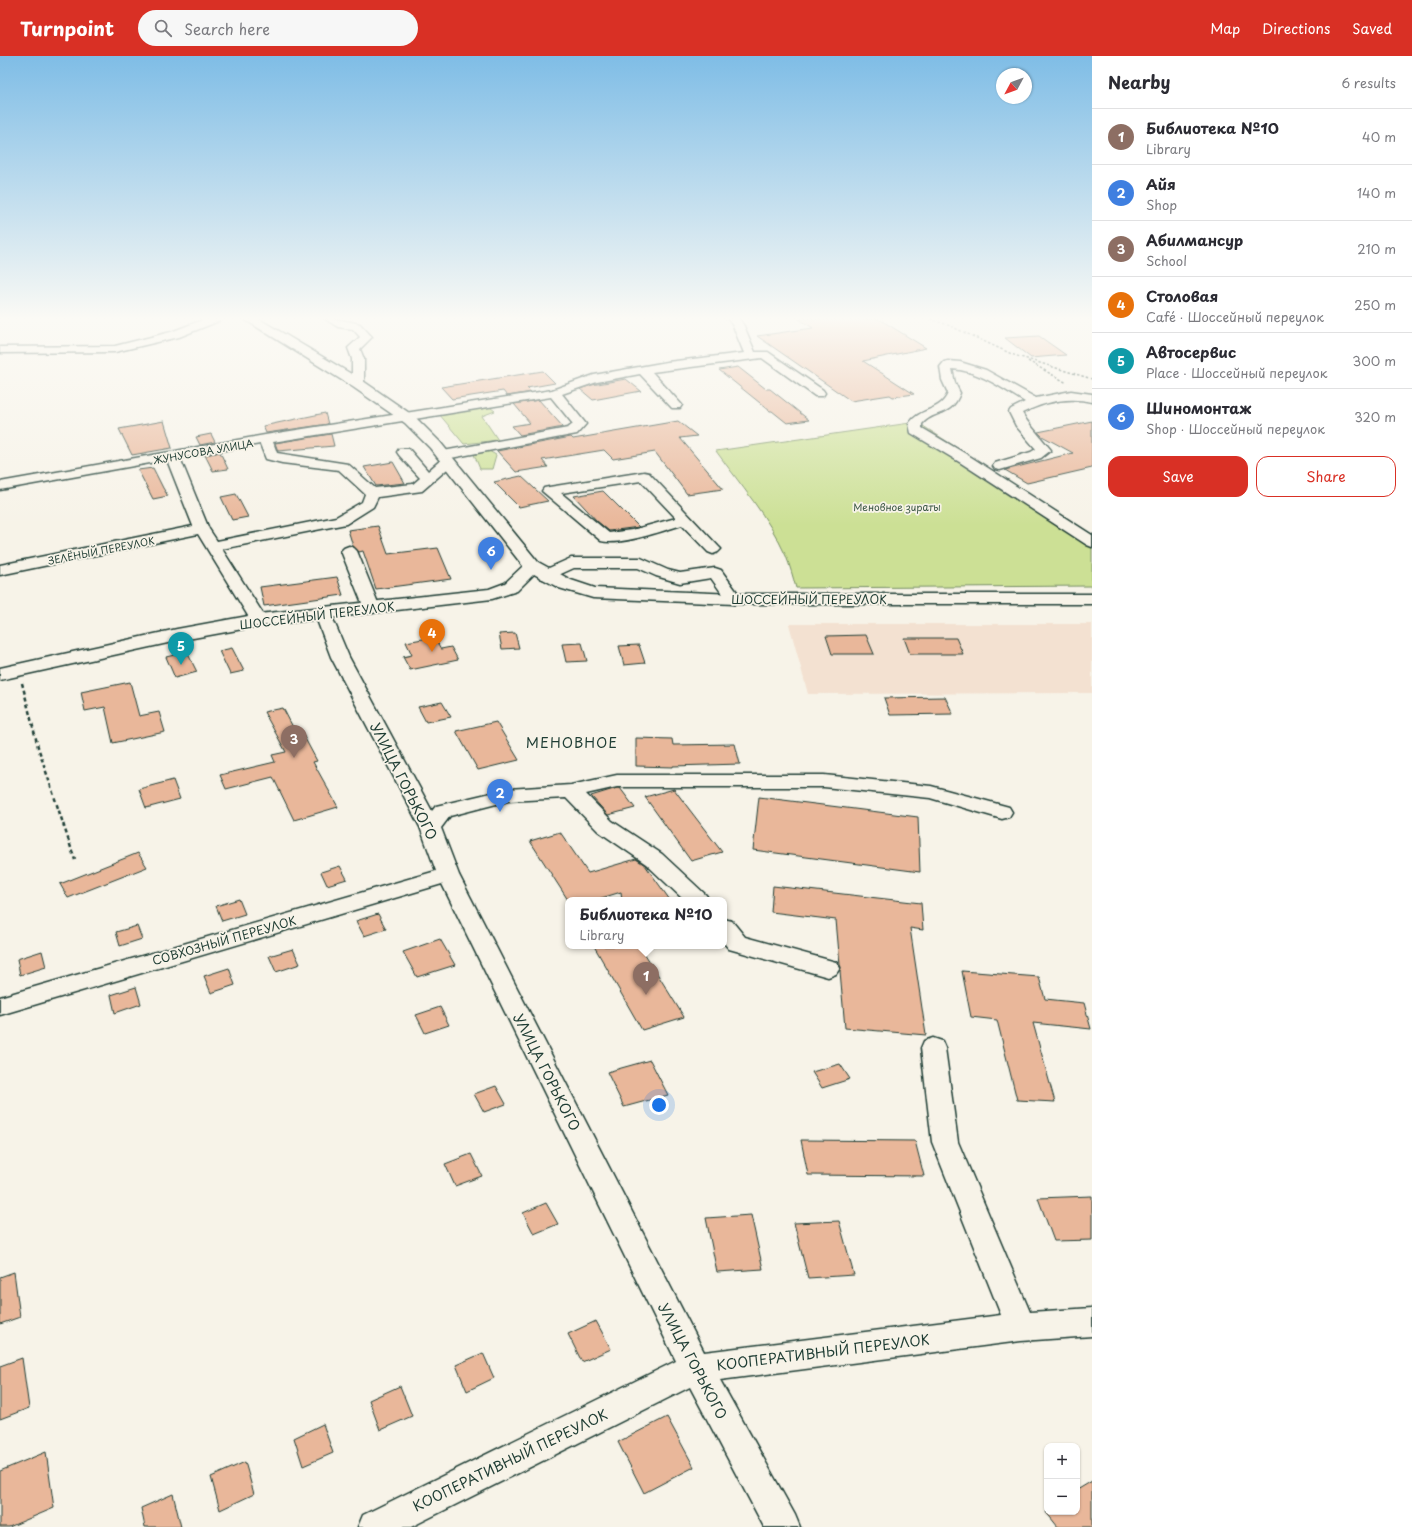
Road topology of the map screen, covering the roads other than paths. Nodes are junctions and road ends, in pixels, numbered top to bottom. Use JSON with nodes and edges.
{"nodes":[{"id":1,"x":363,"y":388,"type":"edge"},
{"id":2,"x":569,"y":388,"type":"edge"},
{"id":3,"x":660,"y":388,"type":"edge"},
{"id":4,"x":811,"y":388,"type":"edge"},
{"id":5,"x":952,"y":388,"type":"edge"},
{"id":6,"x":1008,"y":388,"type":"edge"},
{"id":7,"x":554,"y":393,"type":"junction"},
{"id":8,"x":819,"y":393,"type":"dead end"},
{"id":9,"x":1088,"y":397,"type":"edge"},
{"id":10,"x":1034,"y":402,"type":"junction"},
{"id":11,"x":676,"y":405,"type":"dead end"},
{"id":12,"x":405,"y":416,"type":"junction"},
{"id":13,"x":265,"y":440,"type":"junction"},
{"id":14,"x":404,"y":452,"type":"dead end"},
{"id":15,"x":172,"y":456,"type":"junction"},
{"id":16,"x":445,"y":458,"type":"junction"},
{"id":17,"x":1000,"y":466,"type":"dead end"},
{"id":18,"x":427,"y":478,"type":"junction"},
{"id":19,"x":0,"y":486,"type":"edge"},
{"id":20,"x":372,"y":493,"type":"junction"},
{"id":21,"x":685,"y":520,"type":"junction"},
{"id":22,"x":202,"y":529,"type":"junction"},
{"id":23,"x":1089,"y":535,"type":"edge"},
{"id":24,"x":213,"y":546,"type":"junction"},
{"id":25,"x":713,"y":549,"type":"dead end"},
{"id":26,"x":350,"y":551,"type":"dead end"},
{"id":27,"x":0,"y":570,"type":"edge"},
{"id":28,"x":539,"y":570,"type":"junction"},
{"id":29,"x":734,"y":599,"type":"junction"},
{"id":30,"x":1092,"y":599,"type":"edge"},
{"id":31,"x":372,"y":608,"type":"junction"},
{"id":32,"x":322,"y":612,"type":"junction"},
{"id":33,"x":259,"y":620,"type":"junction"},
{"id":34,"x":0,"y":674,"type":"edge"},
{"id":35,"x":571,"y":791,"type":"junction"},
{"id":36,"x":1002,"y":812,"type":"dead end"},
{"id":37,"x":430,"y":827,"type":"junction"},
{"id":38,"x":448,"y":875,"type":"junction"},
{"id":39,"x":695,"y":897,"type":"edge"},
{"id":40,"x":727,"y":931,"type":"edge"},
{"id":41,"x":828,"y":968,"type":"dead end"},
{"id":42,"x":0,"y":1006,"type":"edge"},
{"id":43,"x":933,"y":1048,"type":"dead end"},
{"id":44,"x":1092,"y":1322,"type":"edge"},
{"id":45,"x":1021,"y":1327,"type":"junction"},
{"id":46,"x":696,"y":1368,"type":"junction"},
{"id":47,"x":375,"y":1527,"type":"edge"},
{"id":48,"x":783,"y":1527,"type":"edge"}],
"edges":[{"from":1,"to":12,"type":"main road","name":"ШОССЕЙНЫЙ ПЕРЕУЛОК"},
{"from":2,"to":7,"type":"street","name":"ЖУНУСОВА УЛИЦА"},
{"from":3,"to":11,"type":"street"},
{"from":4,"to":8,"type":"street","name":"ЖУНУСОВА УЛИЦА"},
{"from":5,"to":23,"type":"street"},
{"from":6,"to":10,"type":"street"},
{"from":7,"to":12,"type":"street","name":"ЖУНУСОВА УЛИЦА"},
{"from":7,"to":16,"type":"street"},
{"from":9,"to":10,"type":"street"},
{"from":10,"to":17,"type":"street"},
{"from":12,"to":13,"type":"street","name":"ЖУНУСОВА УЛИЦА"},
{"from":12,"to":16,"type":"main road","name":"ШОССЕЙНЫЙ ПЕРЕУЛОК"},
{"from":13,"to":15,"type":"street","name":"ЖУНУСОВА УЛИЦА"},
{"from":13,"to":20,"type":"street"},
{"from":14,"to":18,"type":"street"},
{"from":15,"to":19,"type":"street","name":"ЖУНУСОВА УЛИЦА"},
{"from":15,"to":22,"type":"street"},
{"from":16,"to":18,"type":"street"},
{"from":16,"to":28,"type":"main road","name":"ШОССЕЙНЫЙ ПЕРЕУЛОК"},
{"from":18,"to":20,"type":"street"},
{"from":20,"to":24,"type":"street"},
{"from":21,"to":21,"type":"street"},
{"from":21,"to":25,"type":"street"},
{"from":22,"to":24,"type":"street"},
{"from":22,"to":27,"type":"street","name":"ЗЕЛЁНЫЙ ПЕРЕУЛОК"},
{"from":24,"to":33,"type":"street"},
{"from":26,"to":31,"type":"street"},
{"from":28,"to":29,"type":"main road","name":"ШОССЕЙНЫЙ ПЕРЕУЛОК"},
{"from":28,"to":29,"type":"street"},
{"from":28,"to":31,"type":"main road","name":"ШОССЕЙНЫЙ ПЕРЕУЛОК"},
{"from":29,"to":30,"type":"main road","name":"ШОССЕЙНЫЙ ПЕРЕУЛОК"},
{"from":31,"to":32,"type":"main road","name":"ШОССЕЙНЫЙ ПЕРЕУЛОК"},
{"from":32,"to":33,"type":"main road","name":"ШОССЕЙНЫЙ ПЕРЕУЛОК"},
{"from":32,"to":37,"type":"street","name":"УЛИЦА ГОРЬКОГО"},
{"from":33,"to":34,"type":"main road","name":"ШОССЕЙНЫЙ ПЕРЕУЛОК"},
{"from":35,"to":36,"type":"street"},
{"from":35,"to":37,"type":"street"},
{"from":35,"to":39,"type":"street"},
{"from":37,"to":38,"type":"street","name":"УЛИЦА ГОРЬКОГО"},
{"from":38,"to":42,"type":"street","name":"СОВХОЗНЫЙ ПЕРЕУЛОК"},
{"from":38,"to":46,"type":"street","name":"УЛИЦА ГОРЬКОГО"},
{"from":40,"to":41,"type":"street"},
{"from":43,"to":45,"type":"street"},
{"from":44,"to":45,"type":"street","name":"КООПЕРАТИВНЫЙ ПЕРЕУЛОК"},
{"from":45,"to":46,"type":"street","name":"КООПЕРАТИВНЫЙ ПЕРЕУЛОК"},
{"from":46,"to":47,"type":"street","name":"КООПЕРАТИВНЫЙ ПЕРЕУЛОК"},
{"from":46,"to":48,"type":"street","name":"УЛИЦА ГОРЬКОГО"}]}
